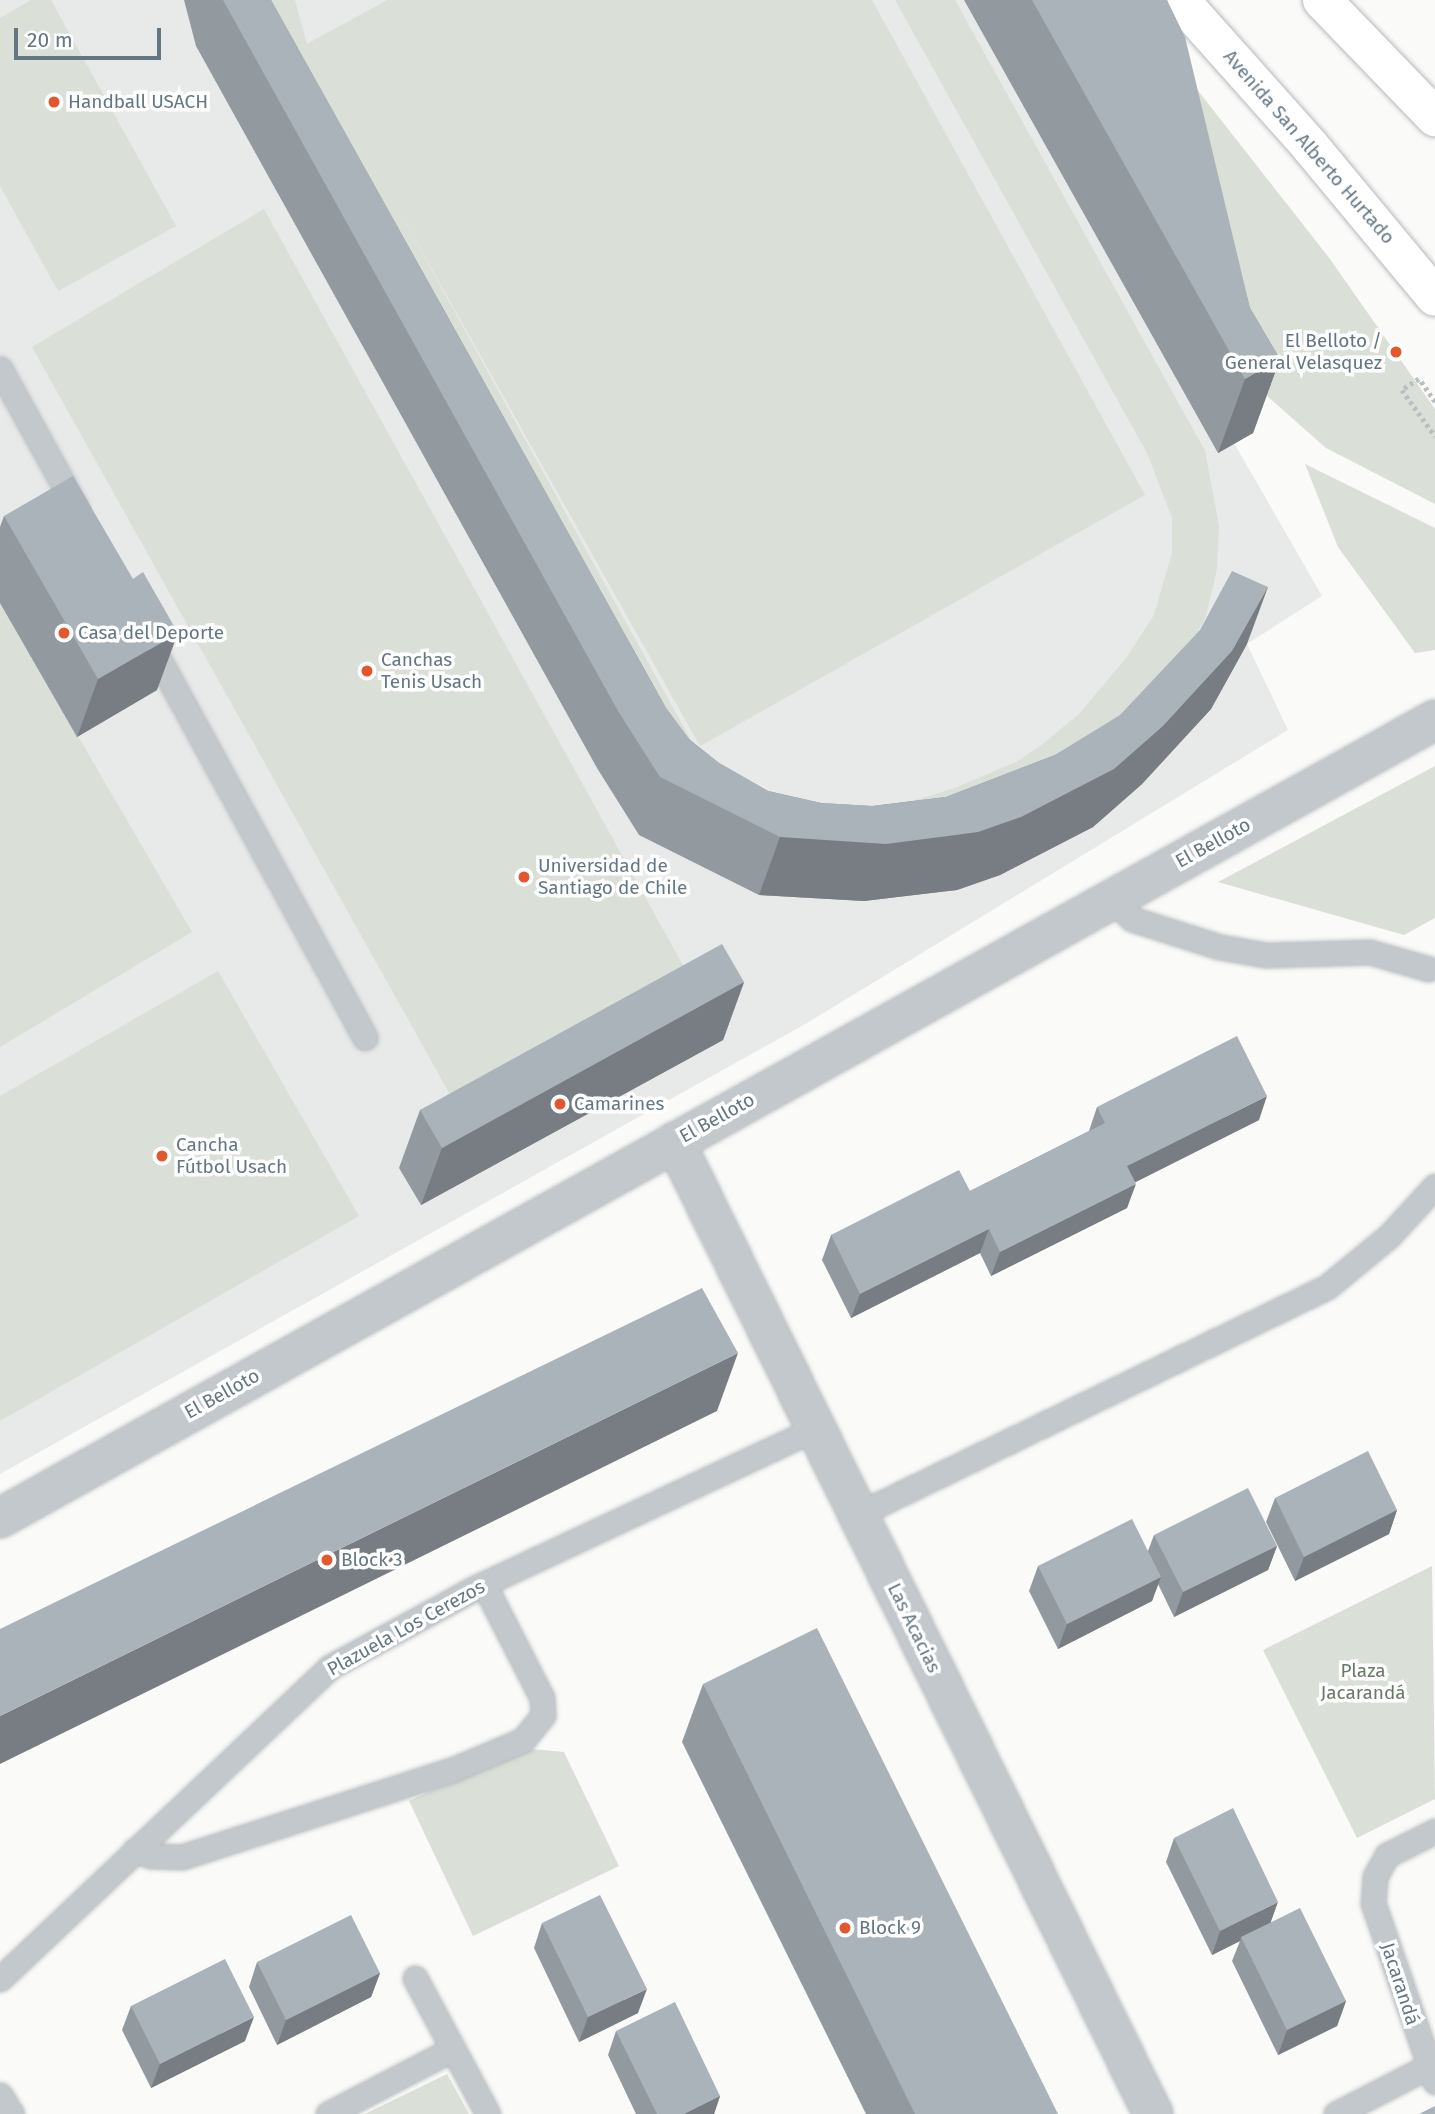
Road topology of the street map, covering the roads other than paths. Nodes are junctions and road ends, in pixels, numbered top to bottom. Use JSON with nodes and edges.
{"nodes":[{"id":1,"x":1180,"y":0,"type":"edge"},
{"id":2,"x":1322,"y":0,"type":"edge"},
{"id":3,"x":1435,"y":117,"type":"edge"},
{"id":4,"x":1435,"y":297,"type":"edge"},
{"id":5,"x":0,"y":369,"type":"edge"},
{"id":6,"x":86,"y":527,"type":"edge"},
{"id":7,"x":139,"y":624,"type":"edge"},
{"id":8,"x":1435,"y":720,"type":"edge"},
{"id":9,"x":1111,"y":900,"type":"junction"},
{"id":10,"x":1429,"y":969,"type":"dead end"},
{"id":11,"x":365,"y":1038,"type":"dead end"},
{"id":12,"x":675,"y":1142,"type":"junction"},
{"id":13,"x":1433,"y":1189,"type":"edge"},
{"id":14,"x":816,"y":1428,"type":"junction"},
{"id":15,"x":859,"y":1514,"type":"junction"},
{"id":16,"x":0,"y":1518,"type":"edge"},
{"id":17,"x":484,"y":1584,"type":"junction"},
{"id":18,"x":1435,"y":1831,"type":"edge"},
{"id":19,"x":135,"y":1850,"type":"junction"},
{"id":20,"x":415,"y":1978,"type":"dead end"},
{"id":21,"x":0,"y":1979,"type":"edge"},
{"id":22,"x":453,"y":2049,"type":"junction"},
{"id":23,"x":1431,"y":2075,"type":"edge"},
{"id":24,"x":0,"y":2095,"type":"edge"},
{"id":25,"x":12,"y":2114,"type":"edge"},
{"id":26,"x":328,"y":2114,"type":"edge"},
{"id":27,"x":488,"y":2114,"type":"edge"},
{"id":28,"x":1153,"y":2114,"type":"edge"},
{"id":29,"x":1336,"y":2114,"type":"edge"}],
"edges":[{"from":1,"to":4,"type":"main road","name":"Avenida San Alberto Hurtado"},
{"from":2,"to":3,"type":"main road"},
{"from":5,"to":6,"type":"lane"},
{"from":7,"to":11,"type":"lane"},
{"from":8,"to":9,"type":"street","name":"El Belloto"},
{"from":9,"to":10,"type":"lane"},
{"from":9,"to":12,"type":"street","name":"El Belloto"},
{"from":12,"to":14,"type":"street","name":"Las Acacias"},
{"from":12,"to":16,"type":"street","name":"El Belloto"},
{"from":13,"to":15,"type":"lane"},
{"from":14,"to":15,"type":"street","name":"Las Acacias"},
{"from":14,"to":17,"type":"lane","name":"Plazuela Los Cerezos"},
{"from":15,"to":28,"type":"street","name":"Las Acacias"},
{"from":17,"to":19,"type":"lane","name":"Plazuela Los Cerezos"},
{"from":17,"to":19,"type":"lane"},
{"from":18,"to":23,"type":"lane","name":"Jacarandá"},
{"from":19,"to":21,"type":"lane","name":"Plazuela Los Cerezos"},
{"from":20,"to":22,"type":"lane"},
{"from":22,"to":26,"type":"lane"},
{"from":22,"to":27,"type":"lane"},
{"from":23,"to":29,"type":"lane","name":"Jacarandá"},
{"from":24,"to":25,"type":"lane"}]}
